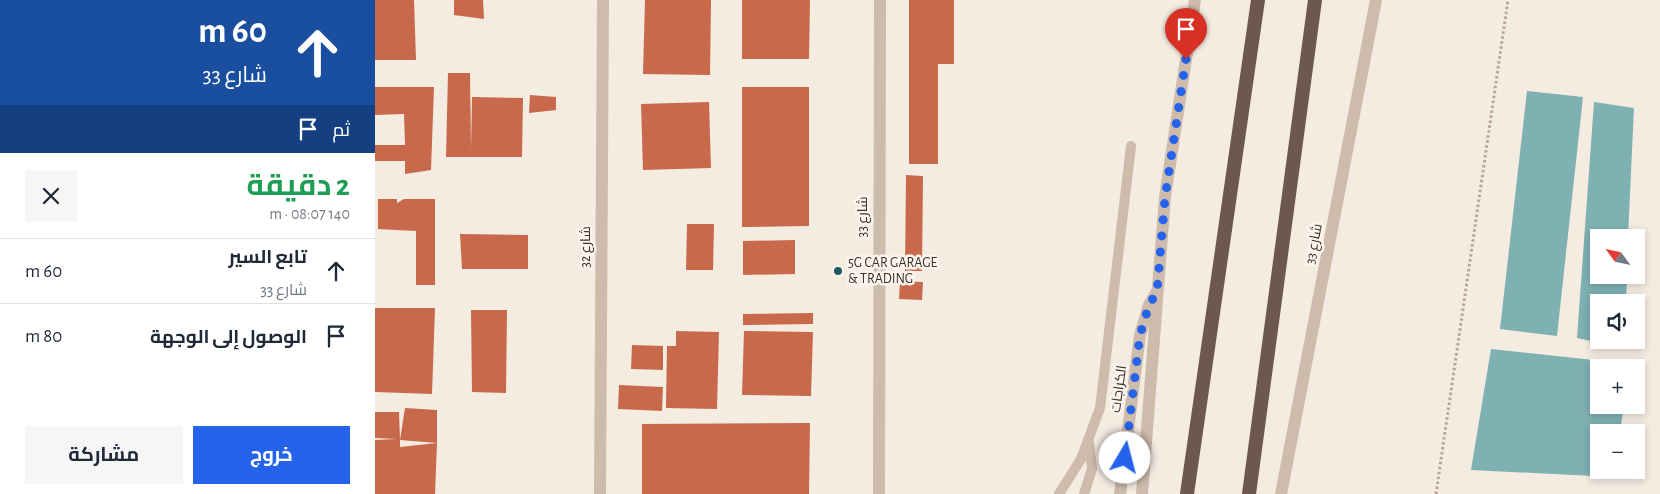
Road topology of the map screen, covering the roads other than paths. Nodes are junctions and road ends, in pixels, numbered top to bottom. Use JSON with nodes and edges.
{"nodes":[{"id":1,"x":603,"y":0,"type":"edge"},
{"id":2,"x":880,"y":0,"type":"edge"},
{"id":3,"x":1195,"y":0,"type":"edge"},
{"id":4,"x":1258,"y":0,"type":"edge"},
{"id":5,"x":1315,"y":0,"type":"edge"},
{"id":6,"x":1376,"y":0,"type":"edge"},
{"id":7,"x":1131,"y":146,"type":"dead end"},
{"id":8,"x":1157,"y":292,"type":"junction"},
{"id":9,"x":1089,"y":442,"type":"junction"},
{"id":10,"x":600,"y":494,"type":"edge"},
{"id":11,"x":879,"y":494,"type":"edge"},
{"id":12,"x":1059,"y":494,"type":"edge"},
{"id":13,"x":1084,"y":494,"type":"edge"},
{"id":14,"x":1120,"y":494,"type":"edge"},
{"id":15,"x":1142,"y":494,"type":"edge"},
{"id":16,"x":1187,"y":494,"type":"edge"},
{"id":17,"x":1249,"y":494,"type":"edge"},
{"id":18,"x":1281,"y":494,"type":"edge"}],
"edges":[{"from":1,"to":10,"type":"street","name":"شارع 32"},
{"from":2,"to":11,"type":"street","name":"شارع 33"},
{"from":3,"to":8,"type":"street"},
{"from":4,"to":16,"type":"highway"},
{"from":5,"to":17,"type":"highway"},
{"from":6,"to":18,"type":"street","name":"شارع 33"},
{"from":7,"to":9,"type":"lane"},
{"from":8,"to":14,"type":"street","name":"الكراجات"},
{"from":8,"to":15,"type":"street"},
{"from":9,"to":12,"type":"lane"},
{"from":9,"to":13,"type":"lane"}]}
